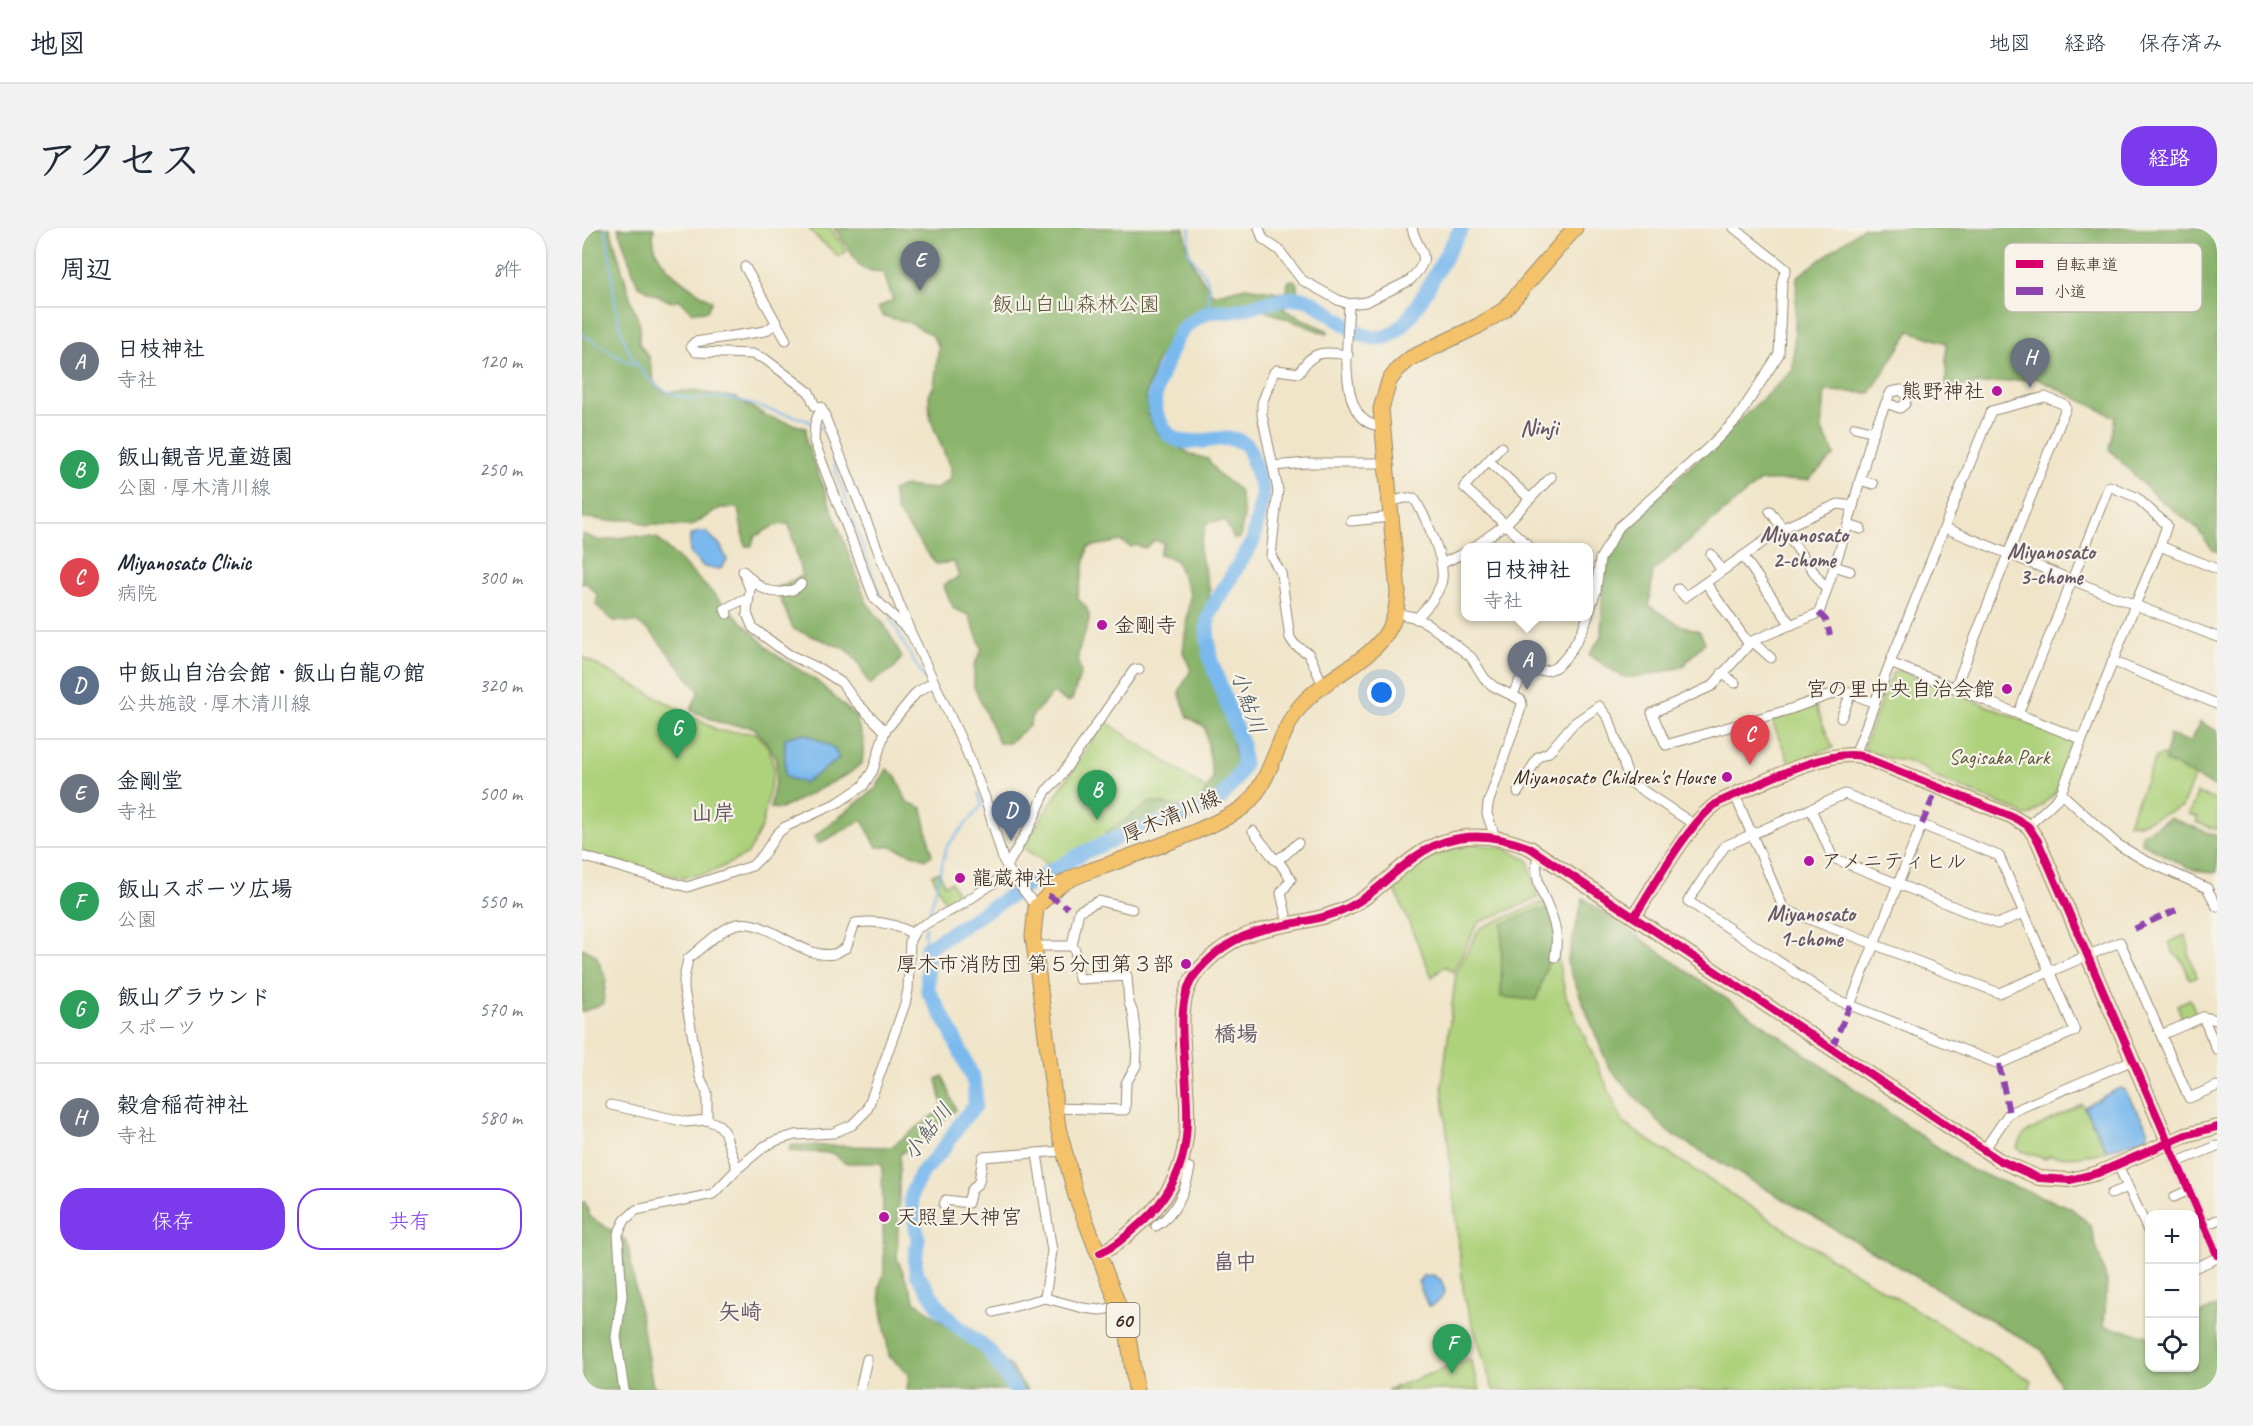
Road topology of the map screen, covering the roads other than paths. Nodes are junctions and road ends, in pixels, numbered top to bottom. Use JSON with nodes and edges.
{"nodes":[{"id":1,"x":1259,"y":228,"type":"edge"},
{"id":2,"x":1412,"y":228,"type":"edge"},
{"id":3,"x":1575,"y":228,"type":"edge"},
{"id":4,"x":1734,"y":228,"type":"edge"},
{"id":5,"x":745,"y":267,"type":"dead end"},
{"id":6,"x":1349,"y":307,"type":"junction"},
{"id":7,"x":777,"y":323,"type":"junction"},
{"id":8,"x":786,"y":340,"type":"dead end"},
{"id":9,"x":1348,"y":354,"type":"junction"},
{"id":10,"x":1886,"y":403,"type":"dead end"},
{"id":11,"x":825,"y":414,"type":"junction"},
{"id":12,"x":1383,"y":427,"type":"junction"},
{"id":13,"x":1855,"y":427,"type":"dead end"},
{"id":14,"x":1874,"y":432,"type":"junction"},
{"id":15,"x":1501,"y":447,"type":"dead end"},
{"id":16,"x":1489,"y":460,"type":"junction"},
{"id":17,"x":1386,"y":463,"type":"junction"},
{"id":18,"x":1273,"y":466,"type":"junction"},
{"id":19,"x":1551,"y":477,"type":"dead end"},
{"id":20,"x":1860,"y":480,"type":"junction"},
{"id":21,"x":1873,"y":484,"type":"dead end"},
{"id":22,"x":1530,"y":499,"type":"junction"},
{"id":23,"x":1853,"y":507,"type":"junction"},
{"id":24,"x":1391,"y":509,"type":"junction"},
{"id":25,"x":1770,"y":511,"type":"dead end"},
{"id":26,"x":1351,"y":521,"type":"dead end"},
{"id":27,"x":1505,"y":524,"type":"junction"},
{"id":28,"x":1848,"y":525,"type":"junction"},
{"id":29,"x":1783,"y":528,"type":"junction"},
{"id":30,"x":1944,"y":528,"type":"junction"},
{"id":31,"x":1861,"y":529,"type":"dead end"},
{"id":32,"x":1480,"y":543,"type":"edge"},
{"id":33,"x":1526,"y":543,"type":"edge"},
{"id":34,"x":2160,"y":546,"type":"junction"},
{"id":35,"x":1461,"y":554,"type":"edge"},
{"id":36,"x":1711,"y":554,"type":"dead end"},
{"id":37,"x":2008,"y":554,"type":"junction"},
{"id":38,"x":1743,"y":556,"type":"junction"},
{"id":39,"x":1441,"y":564,"type":"junction"},
{"id":40,"x":1834,"y":566,"type":"junction"},
{"id":41,"x":2217,"y":569,"type":"edge"},
{"id":42,"x":1722,"y":571,"type":"junction"},
{"id":43,"x":1850,"y":571,"type":"dead end"},
{"id":44,"x":2072,"y":580,"type":"junction"},
{"id":45,"x":1593,"y":581,"type":"edge"},
{"id":46,"x":1706,"y":583,"type":"junction"},
{"id":47,"x":801,"y":584,"type":"dead end"},
{"id":48,"x":1678,"y":589,"type":"dead end"},
{"id":49,"x":1826,"y":589,"type":"junction"},
{"id":50,"x":1593,"y":600,"type":"edge"},
{"id":51,"x":747,"y":604,"type":"junction"},
{"id":52,"x":2135,"y":605,"type":"junction"},
{"id":53,"x":1395,"y":613,"type":"junction"},
{"id":54,"x":727,"y":614,"type":"dead end"},
{"id":55,"x":1416,"y":619,"type":"junction"},
{"id":56,"x":1586,"y":621,"type":"edge"},
{"id":57,"x":1791,"y":625,"type":"junction"},
{"id":58,"x":911,"y":633,"type":"junction"},
{"id":59,"x":2217,"y":637,"type":"edge"},
{"id":60,"x":1750,"y":642,"type":"junction"},
{"id":61,"x":1771,"y":658,"type":"dead end"},
{"id":62,"x":2112,"y":662,"type":"junction"},
{"id":63,"x":1890,"y":663,"type":"junction"},
{"id":64,"x":1139,"y":669,"type":"dead end"},
{"id":65,"x":1722,"y":673,"type":"junction"},
{"id":66,"x":934,"y":682,"type":"junction"},
{"id":67,"x":1735,"y":683,"type":"dead end"},
{"id":68,"x":1323,"y":685,"type":"junction"},
{"id":69,"x":1955,"y":688,"type":"junction"},
{"id":70,"x":1851,"y":693,"type":"junction"},
{"id":71,"x":1513,"y":694,"type":"junction"},
{"id":72,"x":1691,"y":695,"type":"junction"},
{"id":73,"x":1875,"y":703,"type":"junction"},
{"id":74,"x":2217,"y":704,"type":"edge"},
{"id":75,"x":1695,"y":705,"type":"dead end"},
{"id":76,"x":2018,"y":714,"type":"junction"},
{"id":77,"x":1841,"y":718,"type":"dead end"},
{"id":78,"x":885,"y":731,"type":"junction"},
{"id":79,"x":2081,"y":739,"type":"junction"},
{"id":80,"x":1855,"y":755,"type":"junction"},
{"id":81,"x":1518,"y":792,"type":"dead end"},
{"id":82,"x":2061,"y":793,"type":"junction"},
{"id":83,"x":1735,"y":795,"type":"junction"},
{"id":84,"x":1811,"y":809,"type":"junction"},
{"id":85,"x":1922,"y":824,"type":"junction"},
{"id":86,"x":1695,"y":825,"type":"junction"},
{"id":87,"x":2028,"y":826,"type":"junction"},
{"id":88,"x":1253,"y":831,"type":"dead end"},
{"id":89,"x":1752,"y":834,"type":"junction"},
{"id":90,"x":1495,"y":837,"type":"junction"},
{"id":91,"x":1298,"y":843,"type":"dead end"},
{"id":92,"x":1538,"y":853,"type":"junction"},
{"id":93,"x":582,"y":856,"type":"edge"},
{"id":94,"x":1277,"y":859,"type":"junction"},
{"id":95,"x":1010,"y":871,"type":"junction"},
{"id":96,"x":1898,"y":884,"type":"junction"},
{"id":97,"x":1034,"y":903,"type":"junction"},
{"id":98,"x":2217,"y":907,"type":"edge"},
{"id":99,"x":1132,"y":909,"type":"dead end"},
{"id":100,"x":2024,"y":913,"type":"junction"},
{"id":101,"x":1634,"y":916,"type":"junction"},
{"id":102,"x":1288,"y":924,"type":"junction"},
{"id":103,"x":913,"y":934,"type":"junction"},
{"id":104,"x":1873,"y":944,"type":"junction"},
{"id":105,"x":1034,"y":946,"type":"junction"},
{"id":106,"x":1072,"y":946,"type":"junction"},
{"id":107,"x":2087,"y":955,"type":"junction"},
{"id":108,"x":1555,"y":957,"type":"dead end"},
{"id":109,"x":2050,"y":972,"type":"junction"},
{"id":110,"x":1850,"y":1005,"type":"junction"},
{"id":111,"x":2203,"y":1017,"type":"junction"},
{"id":112,"x":2217,"y":1020,"type":"edge"},
{"id":113,"x":2161,"y":1035,"type":"junction"},
{"id":114,"x":2217,"y":1050,"type":"edge"},
{"id":115,"x":2133,"y":1060,"type":"junction"},
{"id":116,"x":2217,"y":1086,"type":"edge"},
{"id":117,"x":611,"y":1105,"type":"dead end"},
{"id":118,"x":1055,"y":1108,"type":"junction"},
{"id":119,"x":707,"y":1120,"type":"junction"},
{"id":120,"x":2217,"y":1127,"type":"edge"},
{"id":121,"x":2168,"y":1142,"type":"junction"},
{"id":122,"x":2217,"y":1146,"type":"edge"},
{"id":123,"x":1984,"y":1150,"type":"junction"},
{"id":124,"x":1063,"y":1151,"type":"junction"},
{"id":125,"x":1037,"y":1154,"type":"junction"},
{"id":126,"x":2177,"y":1162,"type":"junction"},
{"id":127,"x":1181,"y":1165,"type":"junction"},
{"id":128,"x":2118,"y":1165,"type":"junction"},
{"id":129,"x":737,"y":1169,"type":"junction"},
{"id":130,"x":2128,"y":1186,"type":"junction"},
{"id":131,"x":2189,"y":1190,"type":"junction"},
{"id":132,"x":2111,"y":1194,"type":"dead end"},
{"id":133,"x":2174,"y":1197,"type":"dead end"},
{"id":134,"x":946,"y":1200,"type":"dead end"},
{"id":135,"x":2217,"y":1220,"type":"edge"},
{"id":136,"x":2145,"y":1224,"type":"edge"},
{"id":137,"x":1156,"y":1226,"type":"dead end"},
{"id":138,"x":2204,"y":1226,"type":"junction"},
{"id":139,"x":1100,"y":1253,"type":"junction"},
{"id":140,"x":2217,"y":1257,"type":"edge"},
{"id":141,"x":2199,"y":1266,"type":"edge"},
{"id":142,"x":1045,"y":1298,"type":"junction"},
{"id":143,"x":1119,"y":1307,"type":"junction"},
{"id":144,"x":994,"y":1312,"type":"dead end"},
{"id":145,"x":867,"y":1359,"type":"dead end"},
{"id":146,"x":624,"y":1390,"type":"edge"},
{"id":147,"x":860,"y":1390,"type":"edge"},
{"id":148,"x":1136,"y":1390,"type":"edge"}],
"edges":[{"from":1,"to":6,"type":"street"},
{"from":2,"to":6,"type":"street"},
{"from":3,"to":12,"type":"main road","name":"厚木清川線"},
{"from":4,"to":45,"type":"street"},
{"from":5,"to":7,"type":"street"},
{"from":6,"to":9,"type":"street"},
{"from":7,"to":8,"type":"street"},
{"from":7,"to":11,"type":"street"},
{"from":9,"to":12,"type":"street"},
{"from":9,"to":18,"type":"street"},
{"from":10,"to":14,"type":"street"},
{"from":11,"to":58,"type":"street"},
{"from":11,"to":58,"type":"street"},
{"from":12,"to":17,"type":"main road","name":"厚木清川線"},
{"from":13,"to":14,"type":"street"},
{"from":14,"to":20,"type":"street"},
{"from":15,"to":16,"type":"street"},
{"from":16,"to":22,"type":"street"},
{"from":16,"to":27,"type":"street"},
{"from":17,"to":18,"type":"street"},
{"from":17,"to":24,"type":"main road","name":"厚木清川線"},
{"from":18,"to":68,"type":"street"},
{"from":19,"to":22,"type":"street"},
{"from":20,"to":21,"type":"street"},
{"from":20,"to":23,"type":"street"},
{"from":22,"to":27,"type":"street"},
{"from":23,"to":28,"type":"street"},
{"from":23,"to":29,"type":"street"},
{"from":24,"to":26,"type":"street"},
{"from":24,"to":39,"type":"street"},
{"from":24,"to":53,"type":"main road","name":"厚木清川線"},
{"from":25,"to":29,"type":"street"},
{"from":27,"to":32,"type":"street"},
{"from":27,"to":33,"type":"street"},
{"from":28,"to":31,"type":"street"},
{"from":28,"to":40,"type":"street"},
{"from":29,"to":38,"type":"street"},
{"from":29,"to":49,"type":"street"},
{"from":30,"to":37,"type":"street"},
{"from":30,"to":37,"type":"street"},
{"from":30,"to":63,"type":"street"},
{"from":34,"to":41,"type":"street"},
{"from":34,"to":44,"type":"street"},
{"from":34,"to":52,"type":"street"},
{"from":35,"to":39,"type":"street"},
{"from":36,"to":42,"type":"street"},
{"from":37,"to":44,"type":"street"},
{"from":37,"to":69,"type":"street"},
{"from":38,"to":42,"type":"street"},
{"from":38,"to":57,"type":"street"},
{"from":39,"to":55,"type":"street"},
{"from":40,"to":43,"type":"street"},
{"from":40,"to":49,"type":"street"},
{"from":42,"to":46,"type":"street"},
{"from":44,"to":52,"type":"street"},
{"from":44,"to":76,"type":"street"},
{"from":45,"to":50,"type":"street"},
{"from":46,"to":48,"type":"street"},
{"from":46,"to":60,"type":"street"},
{"from":47,"to":51,"type":"street"},
{"from":49,"to":57,"type":"street"},
{"from":51,"to":54,"type":"street"},
{"from":51,"to":78,"type":"street"},
{"from":52,"to":59,"type":"street"},
{"from":52,"to":62,"type":"street"},
{"from":53,"to":55,"type":"street"},
{"from":53,"to":68,"type":"main road","name":"厚木清川線"},
{"from":55,"to":71,"type":"street"},
{"from":56,"to":71,"type":"street"},
{"from":57,"to":60,"type":"street"},
{"from":58,"to":66,"type":"street"},
{"from":60,"to":61,"type":"street"},
{"from":60,"to":65,"type":"street"},
{"from":62,"to":74,"type":"street"},
{"from":62,"to":79,"type":"street"},
{"from":63,"to":69,"type":"street"},
{"from":63,"to":73,"type":"street"},
{"from":64,"to":95,"type":"street"},
{"from":65,"to":67,"type":"street"},
{"from":65,"to":72,"type":"street"},
{"from":66,"to":78,"type":"street"},
{"from":66,"to":95,"type":"street"},
{"from":68,"to":97,"type":"main road","name":"厚木清川線"},
{"from":69,"to":76,"type":"street"},
{"from":70,"to":72,"type":"street"},
{"from":70,"to":73,"type":"street"},
{"from":70,"to":77,"type":"street"},
{"from":71,"to":90,"type":"street"},
{"from":72,"to":75,"type":"street"},
{"from":73,"to":80,"type":"street"},
{"from":76,"to":79,"type":"street"},
{"from":78,"to":93,"type":"street"},
{"from":79,"to":82,"type":"street"},
{"from":80,"to":83,"type":"street"},
{"from":80,"to":87,"type":"street"},
{"from":81,"to":86,"type":"street"},
{"from":82,"to":87,"type":"street"},
{"from":82,"to":98,"type":"street"},
{"from":83,"to":86,"type":"street"},
{"from":83,"to":89,"type":"street"},
{"from":84,"to":85,"type":"street"},
{"from":84,"to":89,"type":"street"},
{"from":84,"to":96,"type":"street"},
{"from":85,"to":96,"type":"street"},
{"from":85,"to":100,"type":"street"},
{"from":86,"to":101,"type":"street"},
{"from":87,"to":107,"type":"street"},
{"from":88,"to":94,"type":"street"},
{"from":89,"to":104,"type":"street"},
{"from":89,"to":110,"type":"street"},
{"from":90,"to":92,"type":"street"},
{"from":90,"to":102,"type":"street"},
{"from":91,"to":94,"type":"street"},
{"from":92,"to":101,"type":"street"},
{"from":92,"to":108,"type":"street"},
{"from":94,"to":102,"type":"street"},
{"from":95,"to":97,"type":"street"},
{"from":95,"to":103,"type":"street"},
{"from":96,"to":100,"type":"street"},
{"from":96,"to":104,"type":"street"},
{"from":97,"to":105,"type":"main road","number":"60"},
{"from":99,"to":106,"type":"street"},
{"from":100,"to":109,"type":"street"},
{"from":101,"to":123,"type":"street"},
{"from":102,"to":127,"type":"street"},
{"from":103,"to":119,"type":"street"},
{"from":103,"to":129,"type":"street"},
{"from":104,"to":109,"type":"street"},
{"from":104,"to":110,"type":"street"},
{"from":105,"to":106,"type":"street"},
{"from":105,"to":118,"type":"main road","number":"60"},
{"from":106,"to":118,"type":"street"},
{"from":107,"to":109,"type":"street"},
{"from":107,"to":113,"type":"street"},
{"from":107,"to":115,"type":"street"},
{"from":109,"to":110,"type":"street"},
{"from":111,"to":112,"type":"street"},
{"from":111,"to":113,"type":"street"},
{"from":111,"to":114,"type":"street"},
{"from":113,"to":116,"type":"street"},
{"from":115,"to":121,"type":"street"},
{"from":115,"to":123,"type":"street"},
{"from":117,"to":119,"type":"street"},
{"from":118,"to":124,"type":"main road","number":"60"},
{"from":119,"to":129,"type":"street"},
{"from":120,"to":121,"type":"street"},
{"from":121,"to":126,"type":"street"},
{"from":121,"to":128,"type":"street"},
{"from":122,"to":126,"type":"street"},
{"from":123,"to":128,"type":"street"},
{"from":124,"to":125,"type":"street"},
{"from":124,"to":139,"type":"main road","number":"60"},
{"from":125,"to":134,"type":"street"},
{"from":125,"to":142,"type":"street"},
{"from":126,"to":131,"type":"street"},
{"from":127,"to":137,"type":"street"},
{"from":127,"to":139,"type":"street"},
{"from":128,"to":130,"type":"street"},
{"from":129,"to":146,"type":"street"},
{"from":130,"to":132,"type":"street"},
{"from":130,"to":136,"type":"street"},
{"from":131,"to":133,"type":"street"},
{"from":131,"to":138,"type":"street"},
{"from":135,"to":138,"type":"street"},
{"from":138,"to":140,"type":"street"},
{"from":139,"to":143,"type":"main road","number":"60"},
{"from":140,"to":141,"type":"street"},
{"from":142,"to":143,"type":"street"},
{"from":142,"to":144,"type":"street"},
{"from":143,"to":148,"type":"main road","number":"60"},
{"from":145,"to":147,"type":"street"}]}
